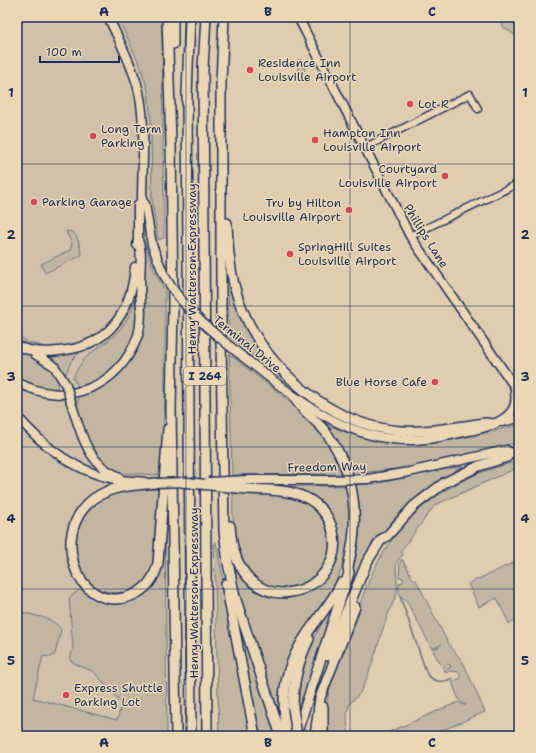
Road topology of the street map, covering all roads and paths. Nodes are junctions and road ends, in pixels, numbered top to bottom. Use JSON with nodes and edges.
{"nodes":[{"id":1,"x":108,"y":17,"type":"edge"},
{"id":2,"x":167,"y":17,"type":"edge"},
{"id":3,"x":173,"y":17,"type":"edge"},
{"id":4,"x":190,"y":17,"type":"edge"},
{"id":5,"x":206,"y":17,"type":"edge"},
{"id":6,"x":224,"y":17,"type":"edge"},
{"id":7,"x":298,"y":17,"type":"edge"},
{"id":8,"x":478,"y":109,"type":"dead end"},
{"id":9,"x":171,"y":144,"type":"junction"},
{"id":10,"x":364,"y":148,"type":"junction"},
{"id":11,"x":519,"y":183,"type":"edge"},
{"id":12,"x":222,"y":185,"type":"junction"},
{"id":13,"x":142,"y":200,"type":"junction"},
{"id":14,"x":410,"y":236,"type":"junction"},
{"id":15,"x":138,"y":241,"type":"junction"},
{"id":16,"x":21,"y":348,"type":"edge"},
{"id":17,"x":17,"y":382,"type":"edge"},
{"id":18,"x":517,"y":390,"type":"edge"},
{"id":19,"x":294,"y":397,"type":"junction"},
{"id":20,"x":171,"y":410,"type":"junction"},
{"id":21,"x":17,"y":416,"type":"edge"},
{"id":22,"x":519,"y":418,"type":"edge"},
{"id":23,"x":494,"y":424,"type":"junction"},
{"id":24,"x":513,"y":454,"type":"edge"},
{"id":25,"x":132,"y":480,"type":"junction"},
{"id":26,"x":182,"y":482,"type":"joint"},
{"id":27,"x":156,"y":483,"type":"junction"},
{"id":28,"x":224,"y":485,"type":"junction"},
{"id":29,"x":247,"y":485,"type":"junction"},
{"id":30,"x":224,"y":506,"type":"junction"},
{"id":31,"x":388,"y":535,"type":"junction"},
{"id":32,"x":348,"y":568,"type":"junction"},
{"id":33,"x":206,"y":595,"type":"junction"},
{"id":34,"x":321,"y":617,"type":"junction"},
{"id":35,"x":174,"y":621,"type":"junction"},
{"id":36,"x":330,"y":672,"type":"junction"},
{"id":37,"x":306,"y":708,"type":"junction"},
{"id":38,"x":172,"y":736,"type":"edge"},
{"id":39,"x":176,"y":736,"type":"edge"},
{"id":40,"x":191,"y":736,"type":"edge"},
{"id":41,"x":207,"y":736,"type":"edge"},
{"id":42,"x":213,"y":736,"type":"edge"},
{"id":43,"x":255,"y":736,"type":"edge"},
{"id":44,"x":281,"y":736,"type":"edge"},
{"id":45,"x":288,"y":736,"type":"edge"},
{"id":46,"x":296,"y":736,"type":"edge"},
{"id":47,"x":315,"y":736,"type":"edge"},
{"id":48,"x":322,"y":736,"type":"edge"}],
"edges":[{"from":1,"to":13,"type":"main road","name":"Terminal Drive"},
{"from":2,"to":9,"type":"highway"},
{"from":3,"to":9,"type":"highway"},
{"from":4,"to":40,"type":"highway","name":"Henry Watterson Expressway","number":"I 264"},
{"from":5,"to":33,"type":"highway","name":"Henry Watterson Expressway","number":"I 264"},
{"from":6,"to":12,"type":"highway"},
{"from":7,"to":10,"type":"main road","name":"Phillips Lane"},
{"from":8,"to":10,"type":"street"},
{"from":9,"to":20,"type":"highway"},
{"from":10,"to":14,"type":"main road","name":"Phillips Lane"},
{"from":11,"to":14,"type":"street"},
{"from":12,"to":23,"type":"highway"},
{"from":12,"to":28,"type":"highway"},
{"from":13,"to":15,"type":"main road","name":"Terminal Drive"},
{"from":13,"to":19,"type":"main road","name":"Terminal Drive","bridge":true},
{"from":14,"to":18,"type":"main road","name":"Phillips Lane"},
{"from":15,"to":16,"type":"main road","name":"Terminal Drive"},
{"from":15,"to":17,"type":"main road"},
{"from":16,"to":25,"type":"main road","bridge":true},
{"from":18,"to":23,"type":"main road"},
{"from":19,"to":23,"type":"main road","name":"Terminal Drive"},
{"from":19,"to":32,"type":"highway"},
{"from":20,"to":27,"type":"highway"},
{"from":20,"to":35,"type":"highway"},
{"from":21,"to":25,"type":"main road"},
{"from":22,"to":23,"type":"main road"},
{"from":24,"to":29,"type":"main road","name":"Freedom Way","bridge":true},
{"from":24,"to":31,"type":"highway"},
{"from":25,"to":27,"type":"main road"},
{"from":26,"to":27,"type":"main road","bridge":true},
{"from":26,"to":29,"type":"highway","bridge":true},
{"from":28,"to":29,"type":"highway"},
{"from":28,"to":30,"type":"highway"},
{"from":30,"to":43,"type":"highway"},
{"from":30,"to":44,"type":"highway"},
{"from":31,"to":36,"type":"highway"},
{"from":31,"to":37,"type":"highway"},
{"from":32,"to":34,"type":"highway"},
{"from":32,"to":37,"type":"highway"},
{"from":33,"to":41,"type":"highway","name":"Henry Watterson Expressway","number":"I 264"},
{"from":33,"to":42,"type":"highway"},
{"from":34,"to":45,"type":"highway"},
{"from":34,"to":46,"type":"highway","bridge":true},
{"from":35,"to":38,"type":"highway"},
{"from":35,"to":39,"type":"highway"},
{"from":36,"to":47,"type":"highway"},
{"from":36,"to":48,"type":"highway"},
{"from":37,"to":46,"type":"highway"}]}
